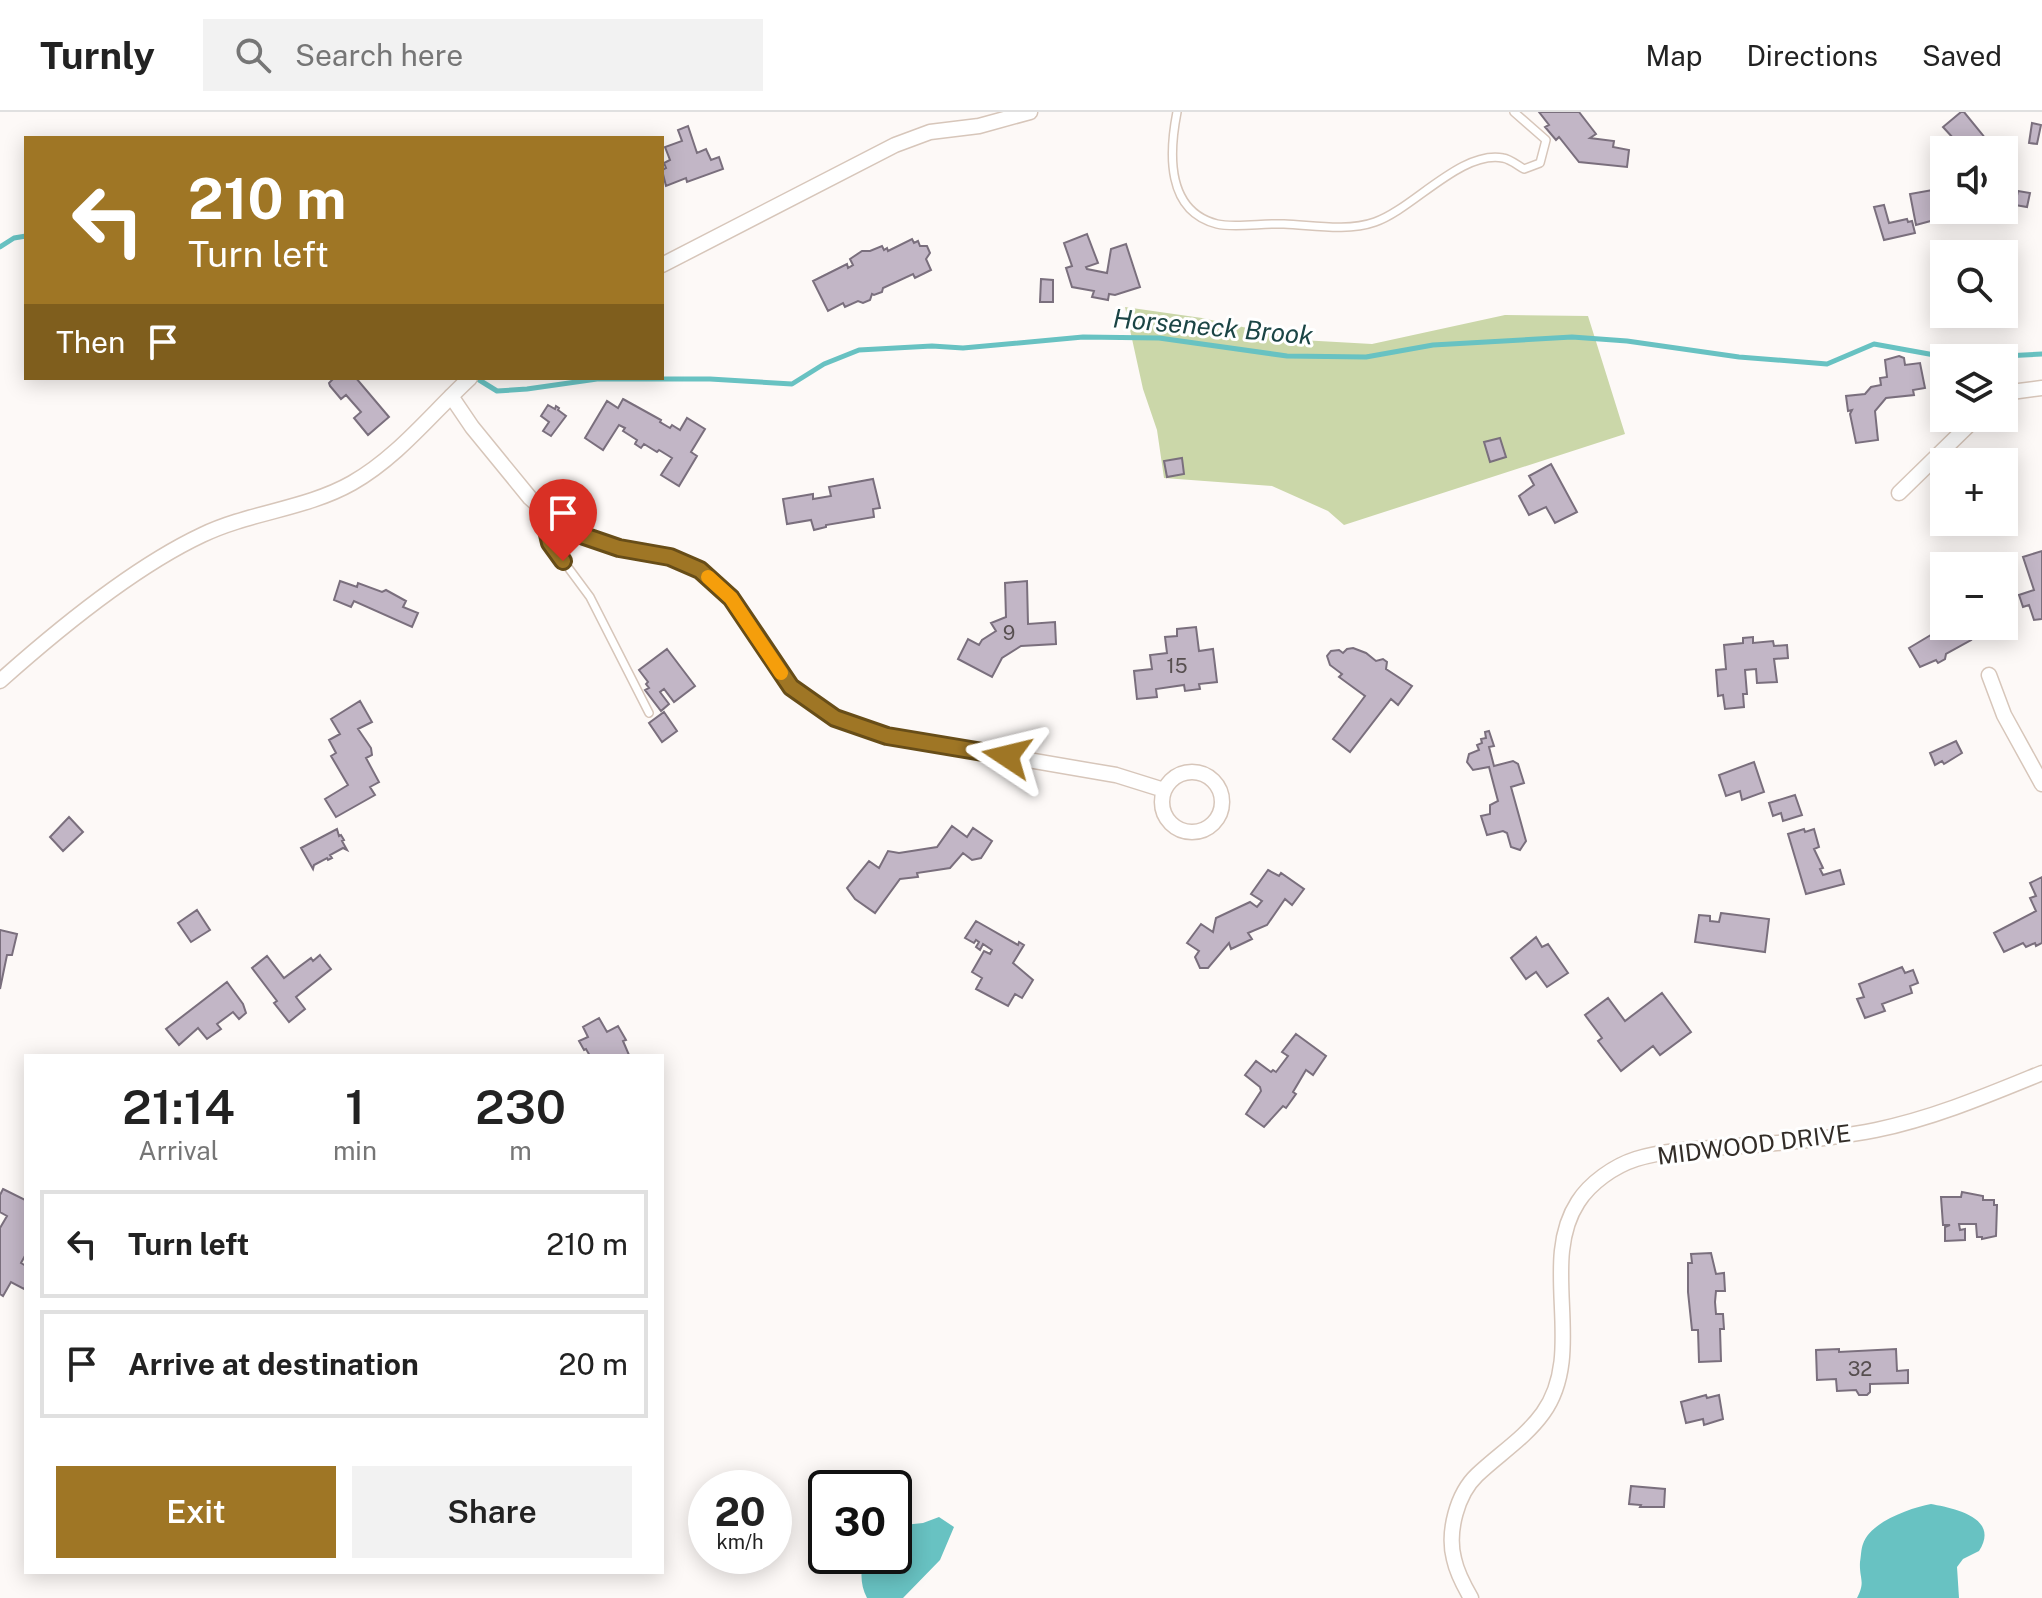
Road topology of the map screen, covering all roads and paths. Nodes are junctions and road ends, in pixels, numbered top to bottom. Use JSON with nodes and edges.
{"nodes":[{"id":1,"x":1030,"y":112,"type":"edge"},
{"id":2,"x":1177,"y":112,"type":"edge"},
{"id":3,"x":1514,"y":112,"type":"edge"},
{"id":4,"x":664,"y":264,"type":"edge"},
{"id":5,"x":461,"y":387,"type":"edge"},
{"id":6,"x":2042,"y":388,"type":"edge"},
{"id":7,"x":2018,"y":391,"type":"edge"},
{"id":8,"x":1962,"y":432,"type":"edge"},
{"id":9,"x":1899,"y":493,"type":"dead end"},
{"id":10,"x":542,"y":509,"type":"junction"},
{"id":11,"x":1989,"y":675,"type":"dead end"},
{"id":12,"x":0,"y":681,"type":"edge"},
{"id":13,"x":649,"y":713,"type":"dead end"},
{"id":14,"x":2042,"y":784,"type":"edge"},
{"id":15,"x":1164,"y":790,"type":"junction"},
{"id":16,"x":2042,"y":1073,"type":"edge"},
{"id":17,"x":1471,"y":1598,"type":"edge"}],
"edges":[{"from":1,"to":4,"type":"street"},
{"from":2,"to":3,"type":"lane"},
{"from":5,"to":10,"type":"street"},
{"from":5,"to":12,"type":"street"},
{"from":6,"to":7,"type":"street"},
{"from":8,"to":9,"type":"street"},
{"from":10,"to":13,"type":"lane"},
{"from":10,"to":15,"type":"street"},
{"from":11,"to":14,"type":"street"},
{"from":15,"to":15,"type":"street"},
{"from":16,"to":17,"type":"street","name":"MIDWOOD DRIVE"}]}
